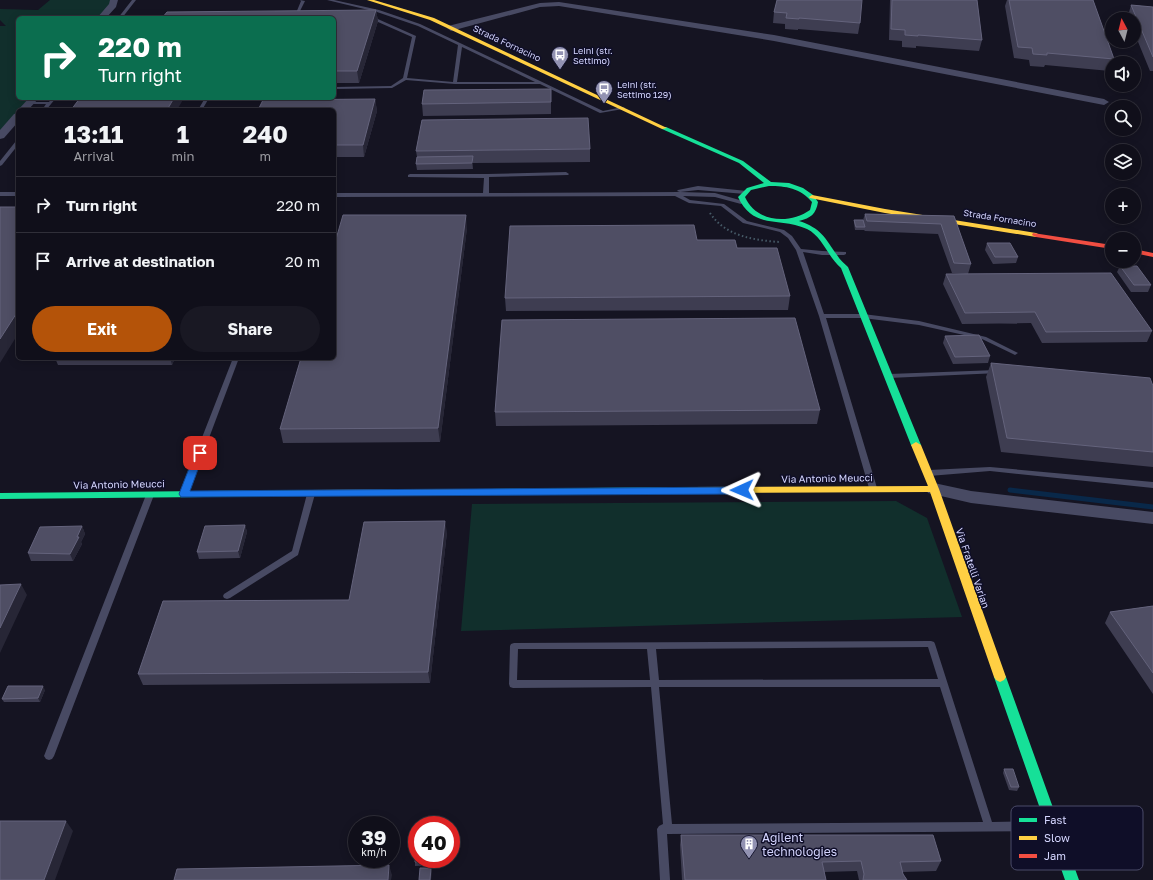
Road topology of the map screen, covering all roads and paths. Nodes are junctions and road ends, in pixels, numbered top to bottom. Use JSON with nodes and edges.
{"nodes":[{"id":1,"x":121,"y":0,"type":"edge"},
{"id":2,"x":134,"y":0,"type":"edge"},
{"id":3,"x":302,"y":0,"type":"edge"},
{"id":4,"x":329,"y":0,"type":"edge"},
{"id":5,"x":368,"y":0,"type":"edge"},
{"id":6,"x":113,"y":2,"type":"edge"},
{"id":7,"x":102,"y":16,"type":"edge"},
{"id":8,"x":122,"y":16,"type":"edge"},
{"id":9,"x":297,"y":16,"type":"edge"},
{"id":10,"x":366,"y":16,"type":"edge"},
{"id":11,"x":410,"y":22,"type":"junction"},
{"id":12,"x":398,"y":28,"type":"junction"},
{"id":13,"x":451,"y":28,"type":"junction"},
{"id":14,"x":460,"y":44,"type":"junction"},
{"id":15,"x":405,"y":79,"type":"junction"},
{"id":16,"x":455,"y":83,"type":"junction"},
{"id":17,"x":542,"y":83,"type":"junction"},
{"id":18,"x":336,"y":88,"type":"edge"},
{"id":19,"x":52,"y":100,"type":"edge"},
{"id":20,"x":1104,"y":102,"type":"dead end"},
{"id":21,"x":50,"y":103,"type":"junction"},
{"id":22,"x":29,"y":104,"type":"edge"},
{"id":23,"x":46,"y":108,"type":"edge"},
{"id":24,"x":623,"y":108,"type":"junction"},
{"id":25,"x":16,"y":118,"type":"edge"},
{"id":26,"x":0,"y":136,"type":"edge"},
{"id":27,"x":16,"y":144,"type":"edge"},
{"id":28,"x":720,"y":154,"type":"junction"},
{"id":29,"x":0,"y":164,"type":"edge"},
{"id":30,"x":566,"y":174,"type":"dead end"},
{"id":31,"x":410,"y":176,"type":"dead end"},
{"id":32,"x":487,"y":176,"type":"junction"},
{"id":33,"x":769,"y":184,"type":"junction"},
{"id":34,"x":748,"y":190,"type":"junction"},
{"id":35,"x":0,"y":194,"type":"edge"},
{"id":36,"x":16,"y":194,"type":"edge"},
{"id":37,"x":658,"y":194,"type":"junction"},
{"id":38,"x":676,"y":194,"type":"junction"},
{"id":39,"x":336,"y":195,"type":"edge"},
{"id":40,"x":486,"y":195,"type":"junction"},
{"id":41,"x":812,"y":197,"type":"junction"},
{"id":42,"x":741,"y":202,"type":"junction"},
{"id":43,"x":885,"y":211,"type":"junction"},
{"id":44,"x":814,"y":214,"type":"junction"},
{"id":45,"x":790,"y":221,"type":"junction"},
{"id":46,"x":839,"y":241,"type":"dead end"},
{"id":47,"x":1105,"y":246,"type":"edge"},
{"id":48,"x":799,"y":250,"type":"junction"},
{"id":49,"x":844,"y":252,"type":"junction"},
{"id":50,"x":1141,"y":252,"type":"edge"},
{"id":51,"x":830,"y":253,"type":"junction"},
{"id":52,"x":1153,"y":255,"type":"edge"},
{"id":53,"x":844,"y":267,"type":"junction"},
{"id":54,"x":822,"y":316,"type":"junction"},
{"id":55,"x":863,"y":316,"type":"junction"},
{"id":56,"x":1015,"y":353,"type":"dead end"},
{"id":57,"x":235,"y":360,"type":"edge"},
{"id":58,"x":1003,"y":372,"type":"edge"},
{"id":59,"x":887,"y":376,"type":"junction"},
{"id":60,"x":927,"y":473,"type":"junction"},
{"id":61,"x":1153,"y":485,"type":"edge"},
{"id":62,"x":873,"y":488,"type":"junction"},
{"id":63,"x":934,"y":489,"type":"junction"},
{"id":64,"x":184,"y":494,"type":"junction"},
{"id":65,"x":311,"y":494,"type":"junction"},
{"id":66,"x":150,"y":495,"type":"junction"},
{"id":67,"x":0,"y":496,"type":"edge"},
{"id":68,"x":1153,"y":518,"type":"edge"},
{"id":69,"x":227,"y":596,"type":"dead end"},
{"id":70,"x":652,"y":645,"type":"junction"},
{"id":71,"x":943,"y":682,"type":"junction"},
{"id":72,"x":655,"y":685,"type":"junction"},
{"id":73,"x":49,"y":756,"type":"dead end"},
{"id":74,"x":1046,"y":806,"type":"edge"},
{"id":75,"x":989,"y":827,"type":"junction"},
{"id":76,"x":1011,"y":827,"type":"edge"},
{"id":77,"x":668,"y":829,"type":"junction"},
{"id":78,"x":1068,"y":870,"type":"edge"},
{"id":79,"x":665,"y":880,"type":"edge"},
{"id":80,"x":1072,"y":880,"type":"edge"}],
"edges":[{"from":1,"to":6,"type":"street"},
{"from":2,"to":8,"type":"lane"},
{"from":3,"to":9,"type":"lane"},
{"from":4,"to":11,"type":"lane"},
{"from":5,"to":13,"type":"street","name":"Strada Fornacino"},
{"from":6,"to":7,"type":"street"},
{"from":10,"to":12,"type":"lane"},
{"from":11,"to":12,"type":"lane"},
{"from":11,"to":14,"type":"lane"},
{"from":12,"to":15,"type":"lane"},
{"from":13,"to":20,"type":"street"},
{"from":13,"to":24,"type":"street","name":"Strada Fornacino"},
{"from":14,"to":16,"type":"lane"},
{"from":14,"to":17,"type":"lane"},
{"from":15,"to":16,"type":"lane"},
{"from":15,"to":18,"type":"lane"},
{"from":16,"to":17,"type":"lane"},
{"from":17,"to":24,"type":"lane"},
{"from":19,"to":21,"type":"lane"},
{"from":21,"to":22,"type":"lane"},
{"from":21,"to":23,"type":"lane"},
{"from":24,"to":28,"type":"street","name":"Strada Fornacino"},
{"from":25,"to":26,"type":"street"},
{"from":27,"to":29,"type":"lane"},
{"from":28,"to":33,"type":"street","name":"Strada Fornacino"},
{"from":28,"to":34,"type":"street","name":"Strada Fornacino"},
{"from":30,"to":32,"type":"lane"},
{"from":31,"to":32,"type":"lane"},
{"from":32,"to":40,"type":"lane"},
{"from":33,"to":34,"type":"street","name":"Strada Fornacino"},
{"from":33,"to":41,"type":"street","name":"Strada Fornacino"},
{"from":34,"to":37,"type":"lane"},
{"from":34,"to":42,"type":"street"},
{"from":35,"to":36,"type":"lane"},
{"from":37,"to":38,"type":"lane"},
{"from":37,"to":40,"type":"lane"},
{"from":38,"to":42,"type":"lane"},
{"from":38,"to":48,"type":"lane"},
{"from":39,"to":40,"type":"lane"},
{"from":41,"to":43,"type":"street","name":"Strada Fornacino"},
{"from":41,"to":44,"type":"street"},
{"from":42,"to":45,"type":"street"},
{"from":43,"to":44,"type":"street","name":"Strada Fornacino"},
{"from":43,"to":47,"type":"street","name":"Strada Fornacino"},
{"from":44,"to":45,"type":"street","name":"Strada Fornacino"},
{"from":45,"to":51,"type":"street","name":"Via Fratelli Varian"},
{"from":46,"to":49,"type":"street","name":"Via Fratelli Varian"},
{"from":48,"to":51,"type":"lane"},
{"from":48,"to":54,"type":"lane"},
{"from":49,"to":51,"type":"lane"},
{"from":49,"to":53,"type":"street","name":"Via Fratelli Varian"},
{"from":50,"to":52,"type":"street"},
{"from":51,"to":53,"type":"street","name":"Via Fratelli Varian"},
{"from":53,"to":55,"type":"street","name":"Via Fratelli Varian"},
{"from":54,"to":55,"type":"lane"},
{"from":54,"to":62,"type":"lane"},
{"from":55,"to":56,"type":"lane"},
{"from":55,"to":59,"type":"street","name":"Via Fratelli Varian"},
{"from":57,"to":64,"type":"lane"},
{"from":58,"to":59,"type":"lane"},
{"from":59,"to":60,"type":"street","name":"Via Fratelli Varian"},
{"from":60,"to":61,"type":"lane"},
{"from":60,"to":63,"type":"street","name":"Via Fratelli Varian"},
{"from":62,"to":63,"type":"street","name":"Via Antonio Meucci"},
{"from":62,"to":65,"type":"street","name":"Via Antonio Meucci"},
{"from":63,"to":68,"type":"street"},
{"from":63,"to":74,"type":"street","name":"Via Fratelli Varian"},
{"from":64,"to":65,"type":"street","name":"Via Antonio Meucci"},
{"from":64,"to":66,"type":"street","name":"Via Antonio Meucci"},
{"from":65,"to":69,"type":"lane"},
{"from":66,"to":67,"type":"street","name":"Via Antonio Meucci"},
{"from":66,"to":73,"type":"lane"},
{"from":70,"to":71,"type":"lane"},
{"from":70,"to":72,"type":"lane"},
{"from":70,"to":72,"type":"lane"},
{"from":71,"to":72,"type":"lane"},
{"from":71,"to":75,"type":"lane"},
{"from":72,"to":77,"type":"lane"},
{"from":75,"to":76,"type":"lane"},
{"from":75,"to":77,"type":"lane"},
{"from":77,"to":79,"type":"lane"},
{"from":78,"to":80,"type":"street","name":"Via Fratelli Varian"}]}
